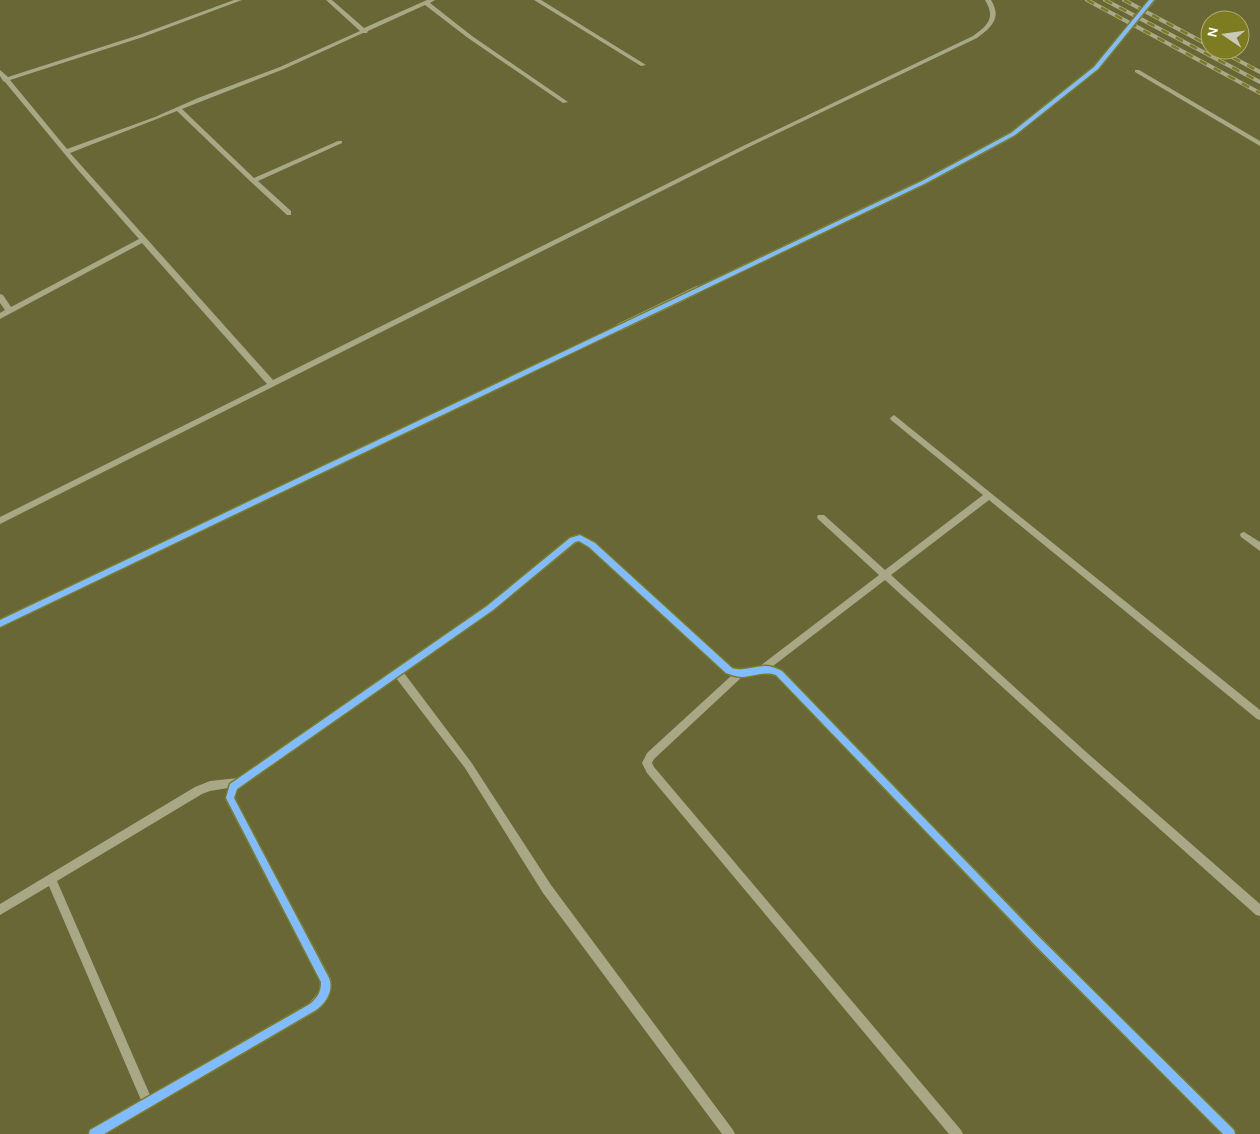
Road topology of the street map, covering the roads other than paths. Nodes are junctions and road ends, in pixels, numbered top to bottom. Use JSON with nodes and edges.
{"nodes":[{"id":1,"x":240,"y":0,"type":"edge"},
{"id":2,"x":330,"y":0,"type":"edge"},
{"id":3,"x":537,"y":0,"type":"edge"},
{"id":4,"x":988,"y":0,"type":"edge"},
{"id":5,"x":1152,"y":0,"type":"edge"},
{"id":6,"x":429,"y":2,"type":"edge"},
{"id":7,"x":364,"y":32,"type":"junction"},
{"id":8,"x":643,"y":65,"type":"dead end"},
{"id":9,"x":1137,"y":71,"type":"dead end"},
{"id":10,"x":0,"y":72,"type":"edge"},
{"id":11,"x":5,"y":80,"type":"junction"},
{"id":12,"x":566,"y":102,"type":"dead end"},
{"id":13,"x":178,"y":109,"type":"junction"},
{"id":14,"x":340,"y":142,"type":"dead end"},
{"id":15,"x":1260,"y":144,"type":"edge"},
{"id":16,"x":66,"y":152,"type":"junction"},
{"id":17,"x":253,"y":181,"type":"junction"},
{"id":18,"x":289,"y":213,"type":"dead end"},
{"id":19,"x":143,"y":240,"type":"junction"},
{"id":20,"x":0,"y":297,"type":"edge"},
{"id":21,"x":9,"y":310,"type":"junction"},
{"id":22,"x":0,"y":316,"type":"edge"},
{"id":23,"x":272,"y":384,"type":"junction"},
{"id":24,"x":894,"y":418,"type":"dead end"},
{"id":25,"x":989,"y":495,"type":"junction"},
{"id":26,"x":820,"y":517,"type":"dead end"},
{"id":27,"x":0,"y":521,"type":"edge"},
{"id":28,"x":1244,"y":535,"type":"dead end"},
{"id":29,"x":1260,"y":548,"type":"edge"},
{"id":30,"x":885,"y":576,"type":"junction"},
{"id":31,"x":0,"y":624,"type":"edge"},
{"id":32,"x":762,"y":669,"type":"junction"},
{"id":33,"x":397,"y":672,"type":"junction"},
{"id":34,"x":739,"y":674,"type":"junction"},
{"id":35,"x":1260,"y":716,"type":"edge"},
{"id":36,"x":238,"y":782,"type":"junction"},
{"id":37,"x":51,"y":879,"type":"junction"},
{"id":38,"x":0,"y":910,"type":"edge"},
{"id":39,"x":1260,"y":912,"type":"edge"},
{"id":40,"x":148,"y":1103,"type":"junction"},
{"id":41,"x":94,"y":1134,"type":"edge"},
{"id":42,"x":729,"y":1134,"type":"edge"},
{"id":43,"x":957,"y":1134,"type":"edge"},
{"id":44,"x":1230,"y":1134,"type":"edge"}],
"edges":[{"from":1,"to":11,"type":"street"},
{"from":2,"to":7,"type":"street"},
{"from":3,"to":8,"type":"street"},
{"from":4,"to":23,"type":"street"},
{"from":5,"to":31,"type":"street","bridge":true},
{"from":6,"to":7,"type":"street"},
{"from":6,"to":12,"type":"street"},
{"from":7,"to":13,"type":"street"},
{"from":9,"to":15,"type":"street"},
{"from":10,"to":11,"type":"street"},
{"from":11,"to":16,"type":"street"},
{"from":13,"to":16,"type":"street"},
{"from":13,"to":17,"type":"street"},
{"from":14,"to":17,"type":"street"},
{"from":16,"to":19,"type":"street"},
{"from":17,"to":18,"type":"street"},
{"from":19,"to":21,"type":"street"},
{"from":19,"to":23,"type":"street"},
{"from":20,"to":21,"type":"street"},
{"from":21,"to":22,"type":"street"},
{"from":23,"to":27,"type":"street"},
{"from":24,"to":25,"type":"street"},
{"from":25,"to":30,"type":"street"},
{"from":25,"to":35,"type":"street"},
{"from":26,"to":30,"type":"street"},
{"from":28,"to":29,"type":"street"},
{"from":30,"to":32,"type":"street"},
{"from":30,"to":39,"type":"street"},
{"from":32,"to":34,"type":"street"},
{"from":32,"to":44,"type":"street"},
{"from":33,"to":34,"type":"street"},
{"from":33,"to":36,"type":"street"},
{"from":33,"to":42,"type":"street"},
{"from":34,"to":43,"type":"street"},
{"from":36,"to":37,"type":"street"},
{"from":36,"to":40,"type":"street"},
{"from":37,"to":38,"type":"street"},
{"from":37,"to":40,"type":"street"},
{"from":40,"to":41,"type":"street"}]}
